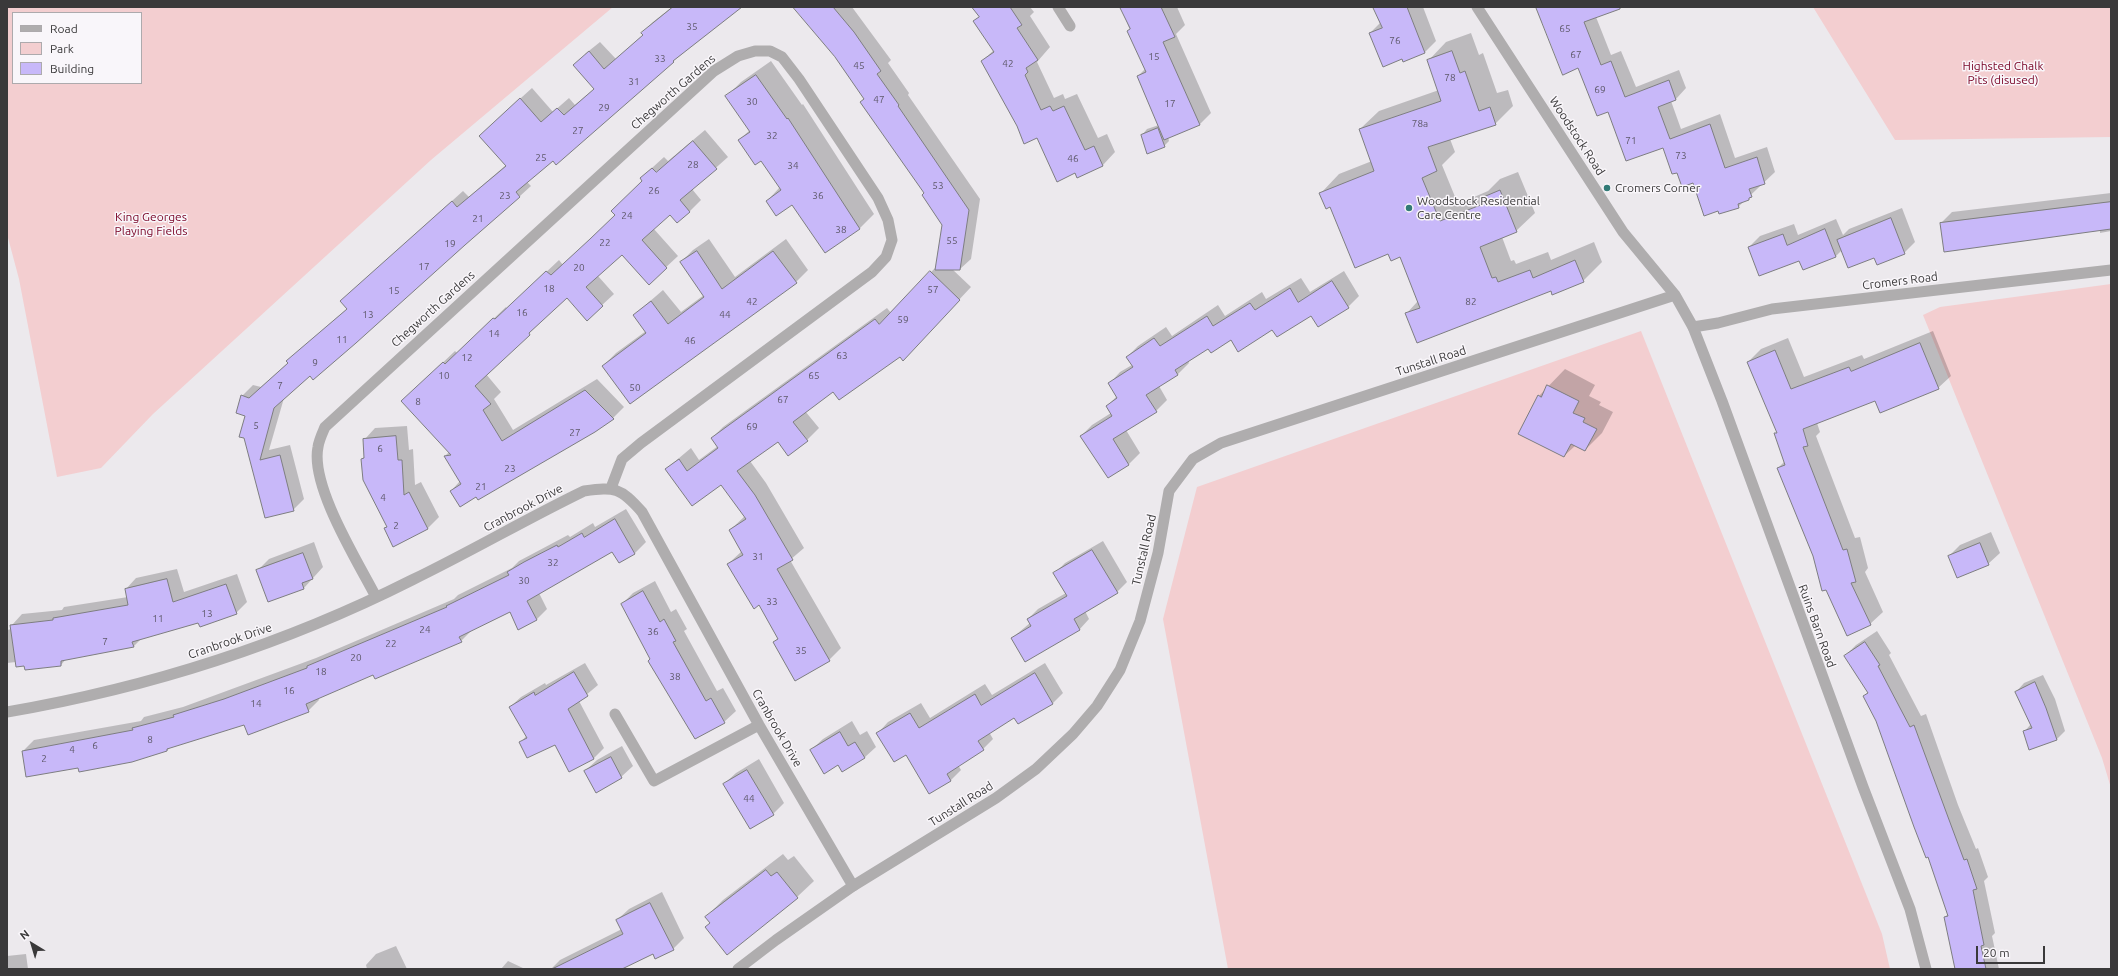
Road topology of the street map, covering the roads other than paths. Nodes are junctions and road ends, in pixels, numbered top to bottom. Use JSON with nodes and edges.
{"nodes":[{"id":1,"x":1058,"y":7,"type":"edge"},
{"id":2,"x":1476,"y":7,"type":"edge"},
{"id":3,"x":1070,"y":26,"type":"dead end"},
{"id":4,"x":2111,"y":270,"type":"edge"},
{"id":5,"x":1675,"y":295,"type":"junction"},
{"id":6,"x":1693,"y":327,"type":"junction"},
{"id":7,"x":611,"y":488,"type":"junction"},
{"id":8,"x":376,"y":597,"type":"junction"},
{"id":9,"x":7,"y":712,"type":"edge"},
{"id":10,"x":615,"y":714,"type":"dead end"},
{"id":11,"x":759,"y":725,"type":"junction"},
{"id":12,"x":853,"y":886,"type":"junction"},
{"id":13,"x":738,"y":969,"type":"edge"},
{"id":14,"x":1926,"y":969,"type":"edge"}],
"edges":[{"from":1,"to":3,"type":"street"},
{"from":2,"to":5,"type":"street","name":"Woodstock Road"},
{"from":4,"to":6,"type":"street","name":"Cromers Road"},
{"from":5,"to":6,"type":"street","name":"Ruins Barn Road"},
{"from":5,"to":12,"type":"street","name":"Tunstall Road"},
{"from":6,"to":14,"type":"street","name":"Ruins Barn Road"},
{"from":7,"to":8,"type":"street","name":"Cranbrook Drive"},
{"from":7,"to":8,"type":"street","name":"Chegworth Gardens"},
{"from":7,"to":11,"type":"street","name":"Cranbrook Drive"},
{"from":8,"to":9,"type":"street","name":"Cranbrook Drive"},
{"from":10,"to":11,"type":"street"},
{"from":11,"to":12,"type":"street","name":"Cranbrook Drive"},
{"from":12,"to":13,"type":"street","name":"Tunstall Road"}]}
